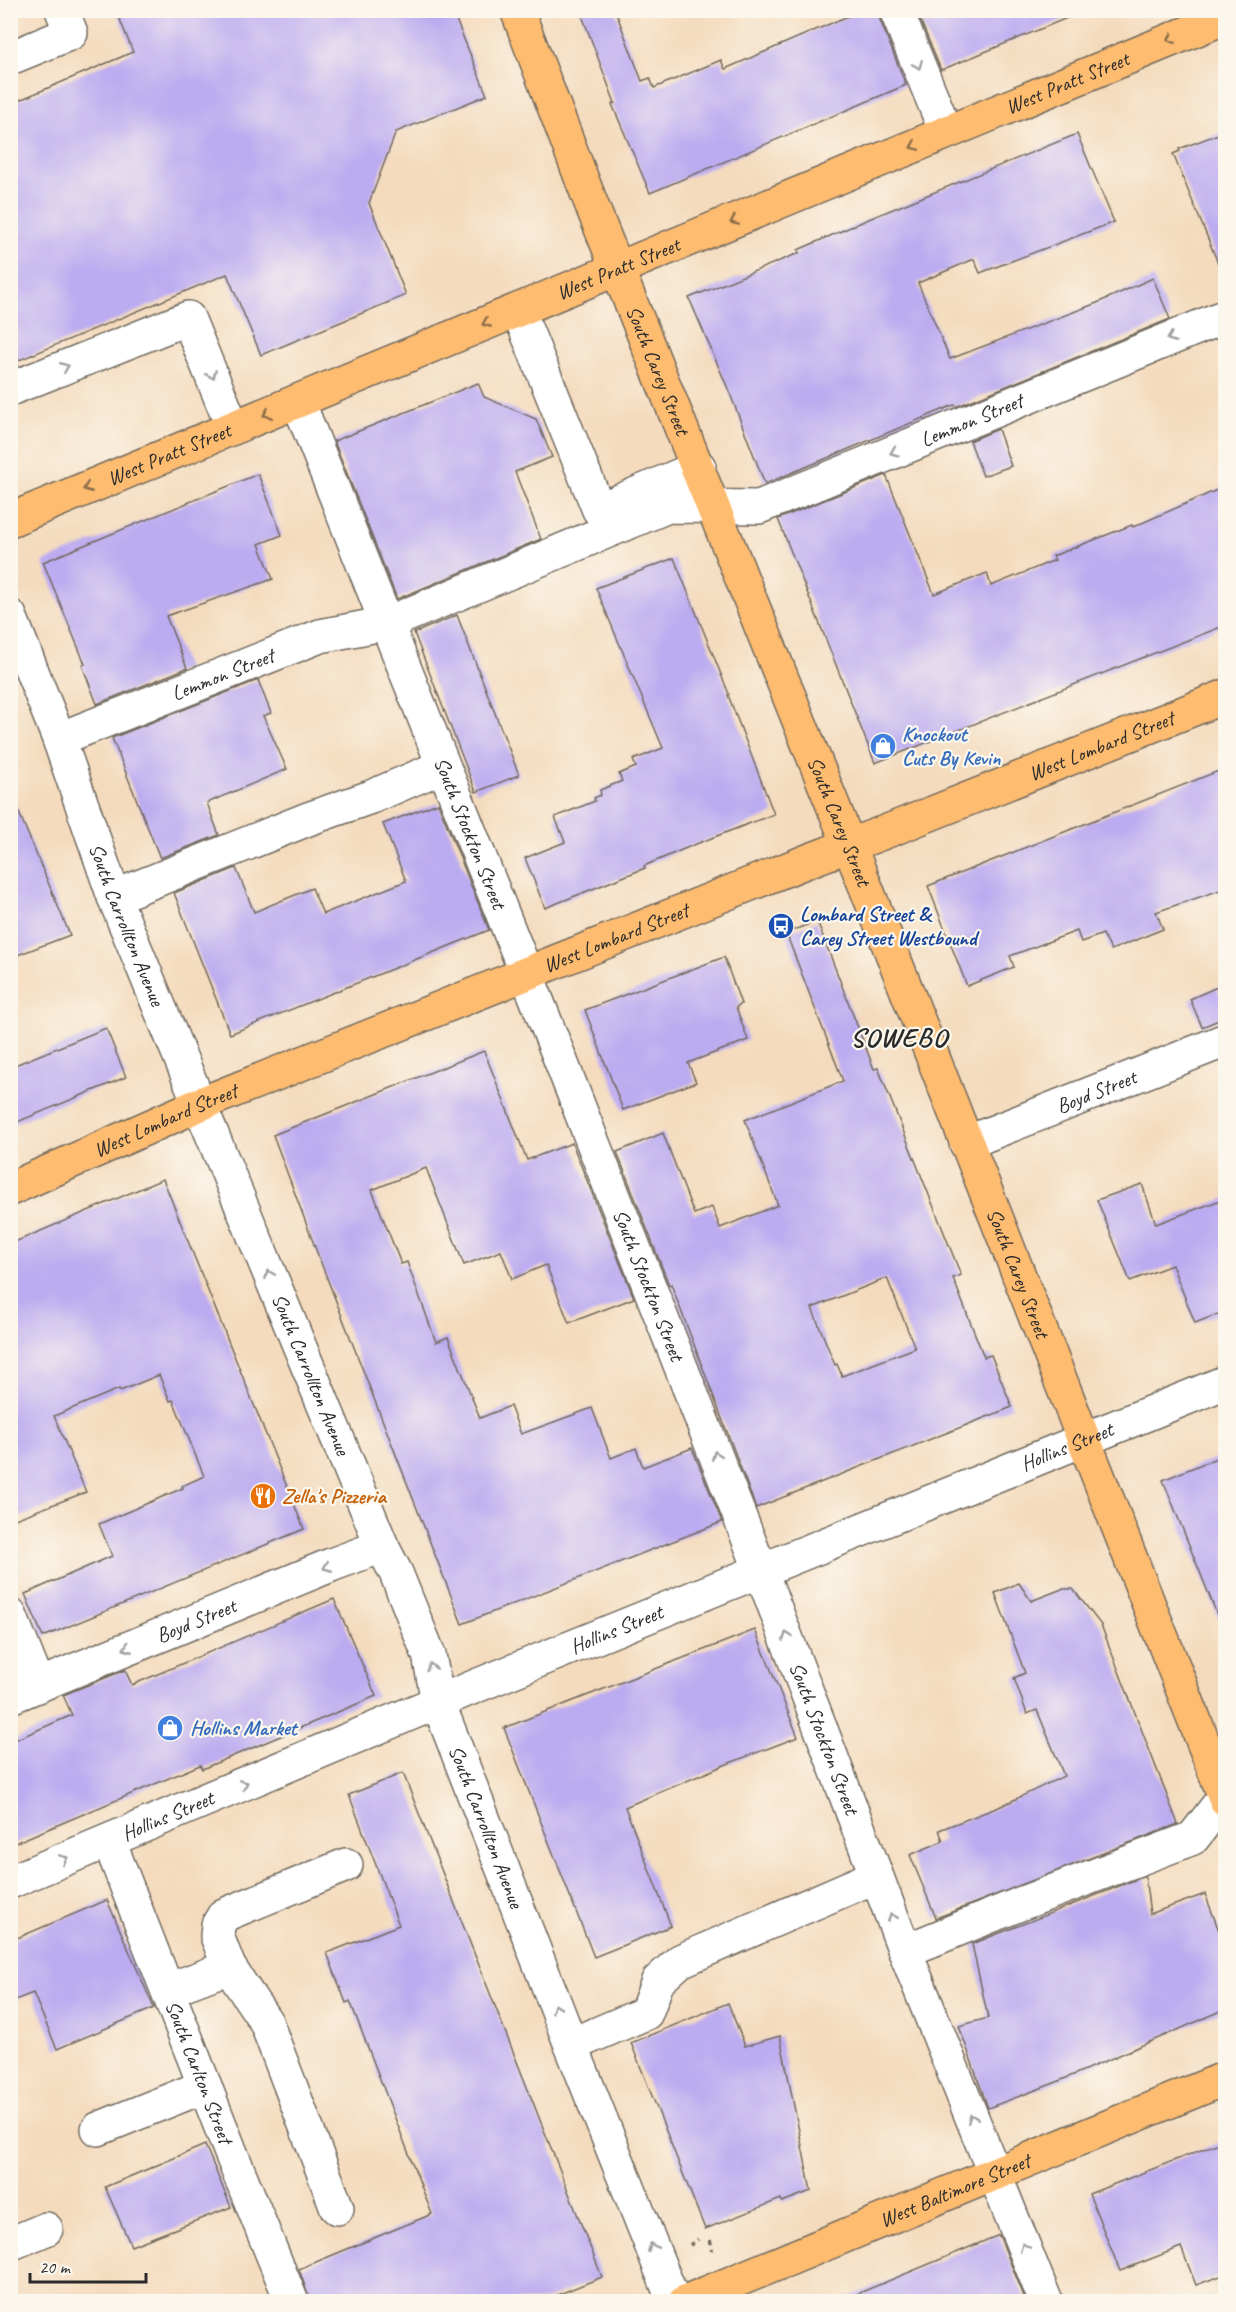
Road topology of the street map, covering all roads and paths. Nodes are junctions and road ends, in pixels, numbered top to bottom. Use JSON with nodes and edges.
{"nodes":[{"id":1,"x":62,"y":10,"type":"edge"},
{"id":2,"x":517,"y":10,"type":"edge"},
{"id":3,"x":896,"y":10,"type":"edge"},
{"id":4,"x":1226,"y":17,"type":"edge"},
{"id":5,"x":10,"y":58,"type":"edge"},
{"id":6,"x":946,"y":132,"type":"junction"},
{"id":7,"x":618,"y":268,"type":"junction"},
{"id":8,"x":518,"y":310,"type":"junction"},
{"id":9,"x":1226,"y":316,"type":"edge"},
{"id":10,"x":10,"y":389,"type":"edge"},
{"id":11,"x":298,"y":401,"type":"junction"},
{"id":12,"x":233,"y":428,"type":"junction"},
{"id":13,"x":699,"y":467,"type":"junction"},
{"id":14,"x":714,"y":506,"type":"junction"},
{"id":15,"x":10,"y":520,"type":"edge"},
{"id":16,"x":10,"y":616,"type":"edge"},
{"id":17,"x":388,"y":623,"type":"junction"},
{"id":18,"x":1226,"y":696,"type":"edge"},
{"id":19,"x":60,"y":739,"type":"junction"},
{"id":20,"x":443,"y":766,"type":"junction"},
{"id":21,"x":849,"y":845,"type":"junction"},
{"id":22,"x":114,"y":897,"type":"junction"},
{"id":23,"x":526,"y":974,"type":"junction"},
{"id":24,"x":1226,"y":1040,"type":"edge"},
{"id":25,"x":198,"y":1105,"type":"junction"},
{"id":26,"x":966,"y":1143,"type":"junction"},
{"id":27,"x":10,"y":1190,"type":"edge"},
{"id":28,"x":1226,"y":1382,"type":"edge"},
{"id":29,"x":1084,"y":1440,"type":"junction"},
{"id":30,"x":382,"y":1546,"type":"junction"},
{"id":31,"x":761,"y":1571,"type":"junction"},
{"id":32,"x":10,"y":1615,"type":"edge"},
{"id":33,"x":24,"y":1691,"type":"edge"},
{"id":34,"x":438,"y":1702,"type":"junction"},
{"id":35,"x":1225,"y":1797,"type":"edge"},
{"id":36,"x":109,"y":1841,"type":"junction"},
{"id":37,"x":346,"y":1865,"type":"dead end"},
{"id":38,"x":876,"y":1876,"type":"junction"},
{"id":39,"x":10,"y":1882,"type":"edge"},
{"id":40,"x":905,"y":1951,"type":"junction"},
{"id":41,"x":229,"y":1967,"type":"junction"},
{"id":42,"x":168,"y":1990,"type":"junction"},
{"id":43,"x":571,"y":2045,"type":"junction"},
{"id":44,"x":1226,"y":2078,"type":"edge"},
{"id":45,"x":205,"y":2086,"type":"junction"},
{"id":46,"x":98,"y":2129,"type":"dead end"},
{"id":47,"x":994,"y":2172,"type":"junction"},
{"id":48,"x":337,"y":2208,"type":"dead end"},
{"id":49,"x":46,"y":2229,"type":"dead end"},
{"id":50,"x":698,"y":2240,"type":"dead end"},
{"id":51,"x":710,"y":2240,"type":"dead end"},
{"id":52,"x":10,"y":2244,"type":"edge"},
{"id":53,"x":690,"y":2245,"type":"dead end"},
{"id":54,"x":713,"y":2254,"type":"dead end"},
{"id":55,"x":292,"y":2301,"type":"edge"},
{"id":56,"x":674,"y":2301,"type":"edge"},
{"id":57,"x":685,"y":2301,"type":"edge"},
{"id":58,"x":1046,"y":2301,"type":"edge"}],
"edges":[{"from":1,"to":5,"type":"street"},
{"from":2,"to":7,"type":"main road","name":"South Carey Street"},
{"from":3,"to":6,"type":"street","one_way":true},
{"from":4,"to":6,"type":"main road","name":"West Pratt Street","one_way":true},
{"from":6,"to":7,"type":"main road","name":"West Pratt Street","one_way":true},
{"from":7,"to":8,"type":"main road","name":"West Pratt Street"},
{"from":7,"to":13,"type":"main road","name":"South Carey Street"},
{"from":8,"to":11,"type":"main road","name":"West Pratt Street","one_way":true},
{"from":8,"to":13,"type":"street"},
{"from":9,"to":14,"type":"street","name":"Lemmon Street","one_way":true},
{"from":10,"to":12,"type":"street","one_way":true},
{"from":11,"to":12,"type":"main road","name":"West Pratt Street","one_way":true},
{"from":11,"to":17,"type":"street","name":"South Stockton Street"},
{"from":12,"to":15,"type":"main road","name":"West Pratt Street","one_way":true},
{"from":13,"to":14,"type":"main road","name":"South Carey Street"},
{"from":14,"to":17,"type":"street","name":"Lemmon Street"},
{"from":14,"to":21,"type":"main road","name":"South Carey Street"},
{"from":16,"to":19,"type":"street","name":"South Carrollton Avenue"},
{"from":17,"to":19,"type":"street","name":"Lemmon Street"},
{"from":17,"to":20,"type":"street","name":"South Stockton Street"},
{"from":18,"to":21,"type":"main road","name":"West Lombard Street"},
{"from":19,"to":22,"type":"street","name":"South Carrollton Avenue"},
{"from":20,"to":22,"type":"street"},
{"from":20,"to":23,"type":"street","name":"South Stockton Street"},
{"from":21,"to":23,"type":"main road","name":"West Lombard Street"},
{"from":21,"to":26,"type":"main road","name":"South Carey Street"},
{"from":22,"to":25,"type":"street","name":"South Carrollton Avenue"},
{"from":23,"to":25,"type":"main road","name":"West Lombard Street"},
{"from":31,"to":23,"type":"street","name":"South Stockton Street","one_way":true},
{"from":24,"to":26,"type":"street","name":"Boyd Street"},
{"from":25,"to":27,"type":"main road","name":"West Lombard Street"},
{"from":30,"to":25,"type":"street","name":"South Carrollton Avenue","one_way":true},
{"from":26,"to":29,"type":"main road","name":"South Carey Street"},
{"from":28,"to":29,"type":"street","name":"Hollins Street"},
{"from":29,"to":31,"type":"street","name":"Hollins Street"},
{"from":29,"to":35,"type":"main road","name":"South Carey Street"},
{"from":30,"to":33,"type":"street","name":"Boyd Street","one_way":true},
{"from":34,"to":30,"type":"street","name":"South Carrollton Avenue","one_way":true},
{"from":31,"to":34,"type":"street","name":"Hollins Street"},
{"from":38,"to":31,"type":"street","name":"South Stockton Street","one_way":true},
{"from":32,"to":33,"type":"street"},
{"from":36,"to":34,"type":"street","name":"Hollins Street","one_way":true},
{"from":43,"to":34,"type":"street","name":"South Carrollton Avenue","one_way":true},
{"from":35,"to":40,"type":"street"},
{"from":39,"to":36,"type":"street","name":"Hollins Street","one_way":true},
{"from":36,"to":42,"type":"street","name":"South Carlton Street"},
{"from":37,"to":41,"type":"street"},
{"from":40,"to":38,"type":"street","name":"South Stockton Street","one_way":true},
{"from":38,"to":43,"type":"street"},
{"from":47,"to":40,"type":"street","name":"South Stockton Street","one_way":true},
{"from":41,"to":42,"type":"street"},
{"from":41,"to":48,"type":"street"},
{"from":42,"to":45,"type":"street","name":"South Carlton Street"},
{"from":56,"to":43,"type":"street","name":"South Carrollton Avenue","one_way":true},
{"from":44,"to":47,"type":"main road","name":"West Baltimore Street"},
{"from":45,"to":46,"type":"street"},
{"from":45,"to":55,"type":"street","name":"South Carlton Street"},
{"from":47,"to":57,"type":"main road","name":"West Baltimore Street"},
{"from":58,"to":47,"type":"street","name":"South Stockton Street","one_way":true},
{"from":49,"to":52,"type":"street"},
{"from":50,"to":53,"type":"path"},
{"from":51,"to":54,"type":"path"}]}
